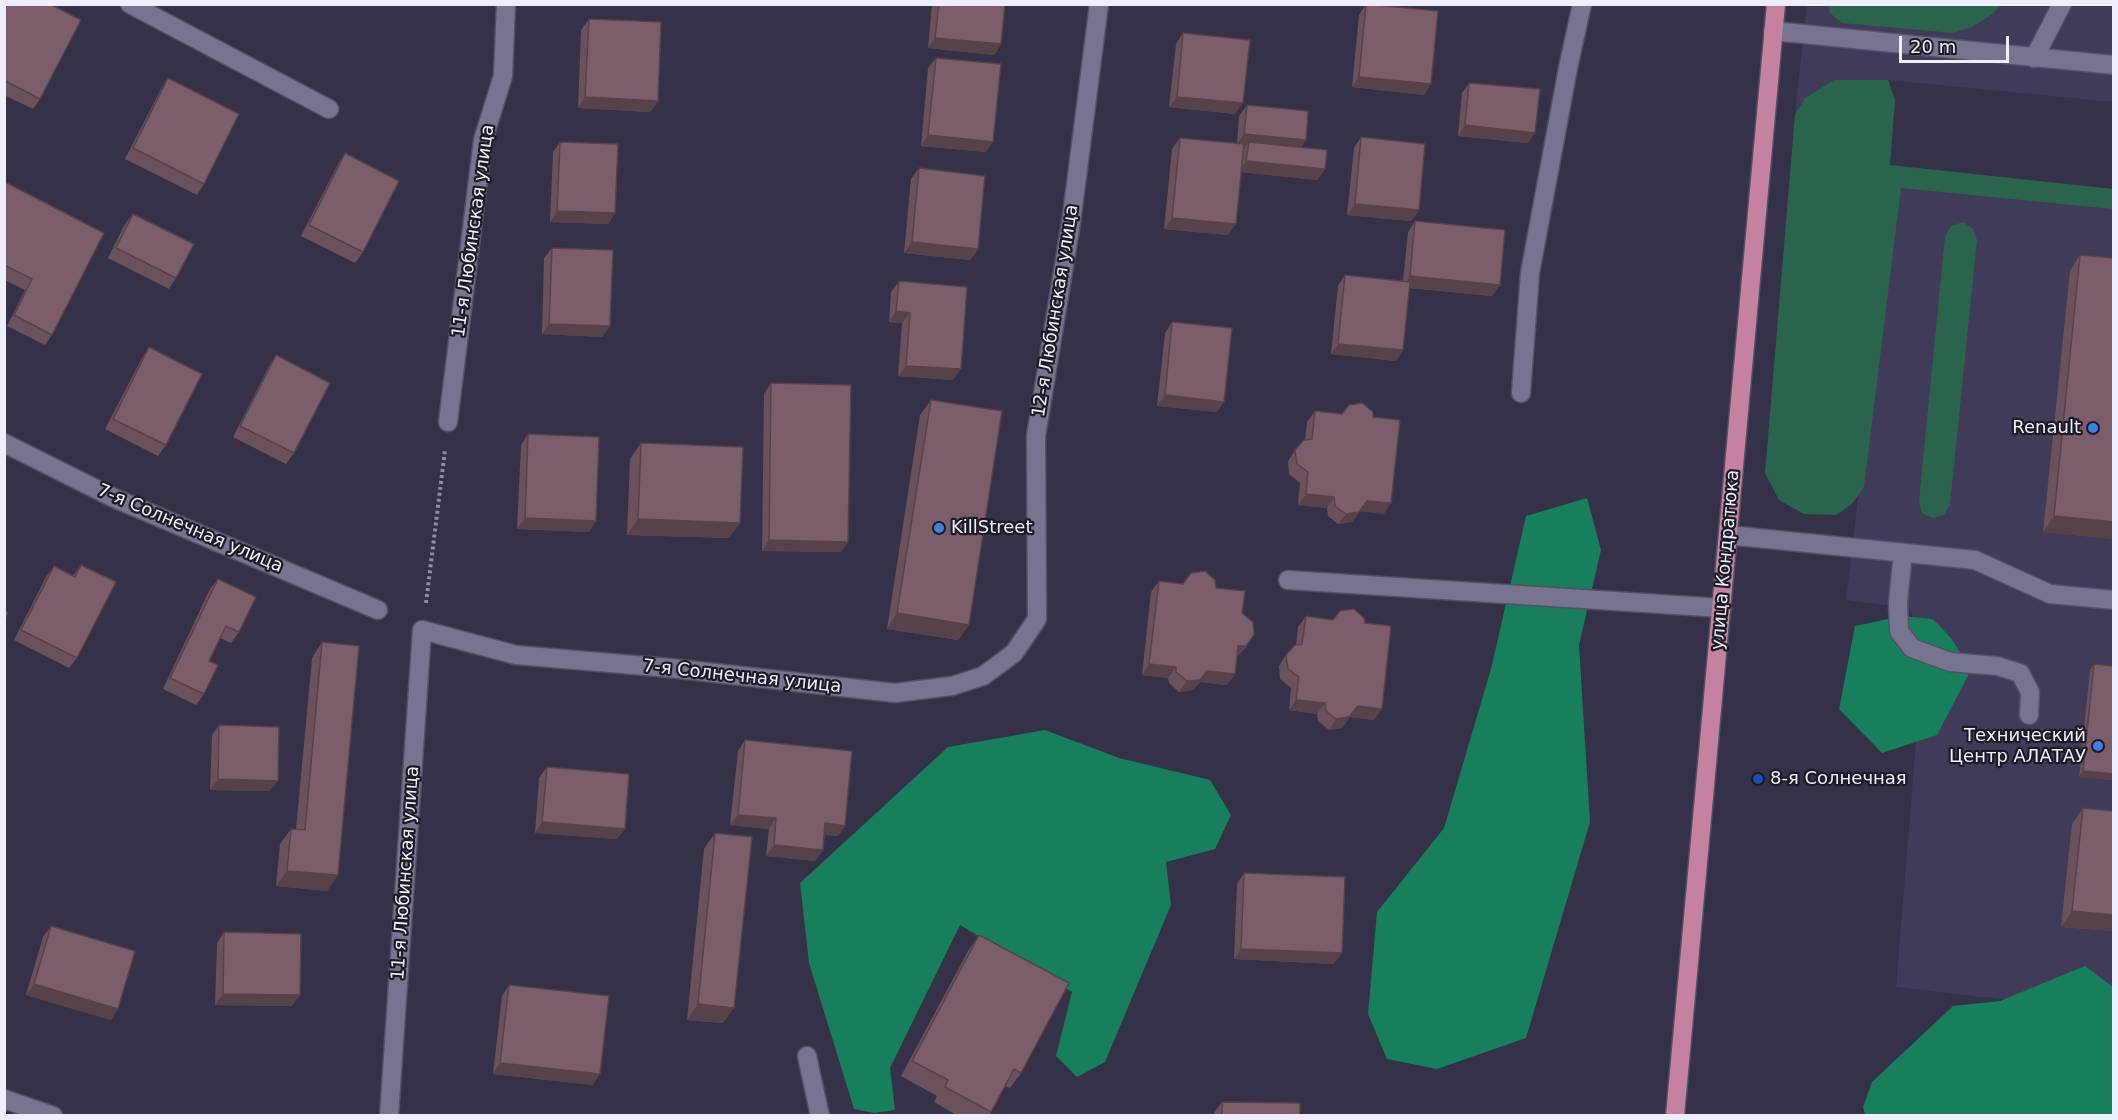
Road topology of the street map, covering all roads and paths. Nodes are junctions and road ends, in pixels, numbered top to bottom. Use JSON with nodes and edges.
{"nodes":[{"id":1,"x":130,"y":4,"type":"edge"},
{"id":2,"x":506,"y":4,"type":"edge"},
{"id":3,"x":1099,"y":4,"type":"edge"},
{"id":4,"x":1582,"y":4,"type":"edge"},
{"id":5,"x":1776,"y":4,"type":"edge"},
{"id":6,"x":2062,"y":4,"type":"edge"},
{"id":7,"x":1773,"y":31,"type":"junction"},
{"id":8,"x":2034,"y":57,"type":"junction"},
{"id":9,"x":2114,"y":65,"type":"edge"},
{"id":10,"x":329,"y":109,"type":"dead end"},
{"id":11,"x":1521,"y":393,"type":"dead end"},
{"id":12,"x":448,"y":422,"type":"joint"},
{"id":13,"x":4,"y":442,"type":"edge"},
{"id":14,"x":1728,"y":535,"type":"junction"},
{"id":15,"x":1903,"y":554,"type":"junction"},
{"id":16,"x":1288,"y":580,"type":"dead end"},
{"id":17,"x":2114,"y":600,"type":"edge"},
{"id":18,"x":1722,"y":608,"type":"junction"},
{"id":19,"x":378,"y":610,"type":"dead end"},
{"id":20,"x":1037,"y":619,"type":"joint"},
{"id":21,"x":422,"y":630,"type":"junction"},
{"id":22,"x":2029,"y":715,"type":"dead end"},
{"id":23,"x":807,"y":1056,"type":"dead end"},
{"id":24,"x":4,"y":1099,"type":"edge"},
{"id":25,"x":53,"y":1116,"type":"edge"},
{"id":26,"x":389,"y":1116,"type":"edge"},
{"id":27,"x":820,"y":1116,"type":"edge"},
{"id":28,"x":1675,"y":1116,"type":"edge"}],
"edges":[{"from":1,"to":10,"type":"street"},
{"from":2,"to":12,"type":"street","name":"11-я Любинская улица"},
{"from":3,"to":20,"type":"street","name":"12-я Любинская улица"},
{"from":4,"to":11,"type":"street"},
{"from":5,"to":7,"type":"main road","name":"улица Кондратюка"},
{"from":6,"to":8,"type":"street"},
{"from":7,"to":8,"type":"street"},
{"from":7,"to":14,"type":"main road","name":"улица Кондратюка"},
{"from":8,"to":9,"type":"street"},
{"from":12,"to":21,"type":"path"},
{"from":13,"to":19,"type":"street","name":"7-я Солнечная улица"},
{"from":14,"to":15,"type":"street"},
{"from":14,"to":18,"type":"main road","name":"улица Кондратюка"},
{"from":15,"to":17,"type":"street"},
{"from":15,"to":22,"type":"street"},
{"from":16,"to":18,"type":"street"},
{"from":18,"to":28,"type":"main road","name":"улица Кондратюка"},
{"from":20,"to":21,"type":"street","name":"7-я Солнечная улица"},
{"from":21,"to":26,"type":"street","name":"11-я Любинская улица"},
{"from":23,"to":27,"type":"street"},
{"from":24,"to":25,"type":"street"}]}
